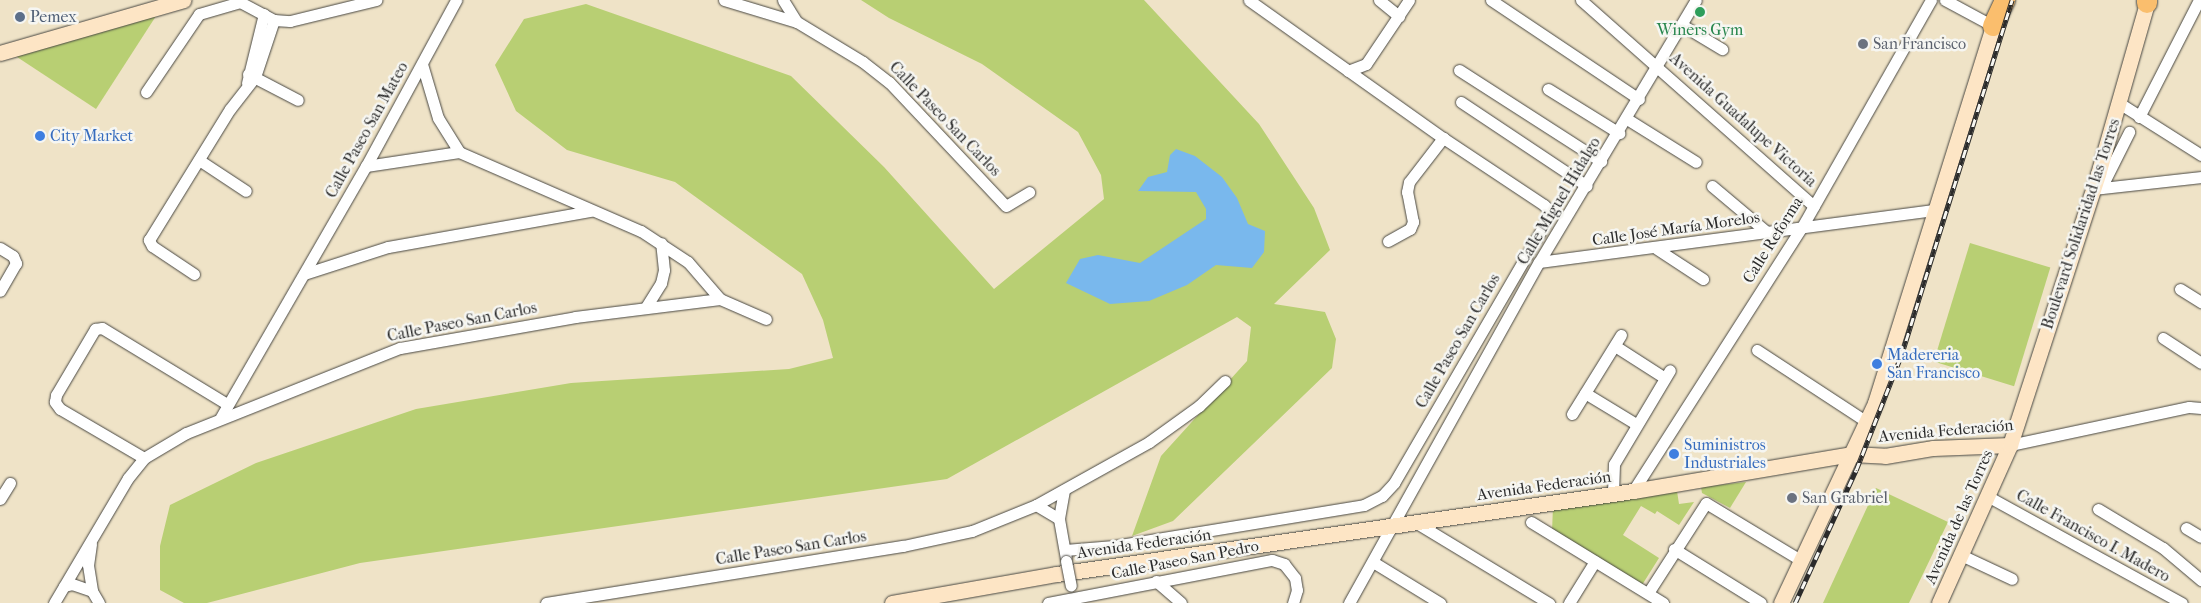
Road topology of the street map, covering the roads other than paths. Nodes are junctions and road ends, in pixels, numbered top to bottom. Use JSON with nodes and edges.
{"nodes":[{"id":1,"x":152,"y":0,"type":"edge"},
{"id":2,"x":184,"y":0,"type":"edge"},
{"id":3,"x":376,"y":0,"type":"edge"},
{"id":4,"x":456,"y":0,"type":"edge"},
{"id":5,"x":724,"y":0,"type":"edge"},
{"id":6,"x":766,"y":0,"type":"edge"},
{"id":7,"x":783,"y":0,"type":"edge"},
{"id":8,"x":1250,"y":0,"type":"edge"},
{"id":9,"x":1379,"y":0,"type":"edge"},
{"id":10,"x":1409,"y":0,"type":"edge"},
{"id":11,"x":1491,"y":0,"type":"edge"},
{"id":12,"x":1581,"y":0,"type":"edge"},
{"id":13,"x":1696,"y":0,"type":"edge"},
{"id":14,"x":1931,"y":0,"type":"edge"},
{"id":15,"x":1945,"y":0,"type":"edge"},
{"id":16,"x":2003,"y":0,"type":"edge"},
{"id":17,"x":2199,"y":0,"type":"edge"},
{"id":18,"x":2147,"y":1,"type":"edge"},
{"id":19,"x":756,"y":10,"type":"junction"},
{"id":20,"x":1399,"y":16,"type":"junction"},
{"id":21,"x":269,"y":17,"type":"junction"},
{"id":22,"x":797,"y":22,"type":"junction"},
{"id":23,"x":1682,"y":24,"type":"junction"},
{"id":24,"x":1993,"y":26,"type":"junction"},
{"id":25,"x":0,"y":42,"type":"edge"},
{"id":26,"x":1722,"y":49,"type":"dead end"},
{"id":27,"x":0,"y":53,"type":"edge"},
{"id":28,"x":1372,"y":56,"type":"junction"},
{"id":29,"x":422,"y":64,"type":"junction"},
{"id":30,"x":1658,"y":66,"type":"junction"},
{"id":31,"x":1459,"y":70,"type":"dead end"},
{"id":32,"x":1348,"y":72,"type":"junction"},
{"id":33,"x":250,"y":78,"type":"junction"},
{"id":34,"x":1372,"y":89,"type":"junction"},
{"id":35,"x":1548,"y":89,"type":"dead end"},
{"id":36,"x":146,"y":92,"type":"dead end"},
{"id":37,"x":1639,"y":99,"type":"junction"},
{"id":38,"x":298,"y":100,"type":"dead end"},
{"id":39,"x":1461,"y":102,"type":"dead end"},
{"id":40,"x":2119,"y":103,"type":"junction"},
{"id":41,"x":2139,"y":117,"type":"junction"},
{"id":42,"x":1627,"y":119,"type":"junction"},
{"id":43,"x":2129,"y":132,"type":"dead end"},
{"id":44,"x":1619,"y":133,"type":"junction"},
{"id":45,"x":1443,"y":138,"type":"junction"},
{"id":46,"x":459,"y":152,"type":"junction"},
{"id":47,"x":2201,"y":155,"type":"edge"},
{"id":48,"x":199,"y":160,"type":"junction"},
{"id":49,"x":1601,"y":161,"type":"junction"},
{"id":50,"x":1696,"y":162,"type":"dead end"},
{"id":51,"x":366,"y":166,"type":"junction"},
{"id":52,"x":2201,"y":177,"type":"edge"},
{"id":53,"x":1586,"y":186,"type":"junction"},
{"id":54,"x":1712,"y":186,"type":"dead end"},
{"id":55,"x":2097,"y":189,"type":"junction"},
{"id":56,"x":246,"y":191,"type":"dead end"},
{"id":57,"x":1029,"y":192,"type":"dead end"},
{"id":58,"x":1814,"y":206,"type":"junction"},
{"id":59,"x":1936,"y":210,"type":"junction"},
{"id":60,"x":590,"y":211,"type":"junction"},
{"id":61,"x":1802,"y":227,"type":"junction"},
{"id":62,"x":1769,"y":234,"type":"junction"},
{"id":63,"x":1388,"y":241,"type":"dead end"},
{"id":64,"x":661,"y":243,"type":"junction"},
{"id":65,"x":0,"y":248,"type":"edge"},
{"id":66,"x":1657,"y":249,"type":"junction"},
{"id":67,"x":1540,"y":262,"type":"junction"},
{"id":68,"x":194,"y":274,"type":"dead end"},
{"id":69,"x":304,"y":274,"type":"junction"},
{"id":70,"x":1703,"y":280,"type":"dead end"},
{"id":71,"x":2180,"y":289,"type":"dead end"},
{"id":72,"x":0,"y":291,"type":"edge"},
{"id":73,"x":720,"y":299,"type":"junction"},
{"id":74,"x":2201,"y":302,"type":"edge"},
{"id":75,"x":646,"y":307,"type":"junction"},
{"id":76,"x":766,"y":319,"type":"dead end"},
{"id":77,"x":1621,"y":335,"type":"dead end"},
{"id":78,"x":2162,"y":338,"type":"dead end"},
{"id":79,"x":1615,"y":346,"type":"junction"},
{"id":80,"x":1757,"y":350,"type":"dead end"},
{"id":81,"x":2201,"y":363,"type":"edge"},
{"id":82,"x":1225,"y":381,"type":"dead end"},
{"id":83,"x":1585,"y":393,"type":"junction"},
{"id":84,"x":227,"y":404,"type":"junction"},
{"id":85,"x":2201,"y":408,"type":"edge"},
{"id":86,"x":1572,"y":414,"type":"dead end"},
{"id":87,"x":221,"y":417,"type":"junction"},
{"id":88,"x":1867,"y":422,"type":"junction"},
{"id":89,"x":1636,"y":424,"type":"junction"},
{"id":90,"x":2010,"y":444,"type":"junction"},
{"id":91,"x":1607,"y":448,"type":"dead end"},
{"id":92,"x":1851,"y":454,"type":"junction"},
{"id":93,"x":1618,"y":455,"type":"junction"},
{"id":94,"x":144,"y":458,"type":"junction"},
{"id":95,"x":10,"y":483,"type":"dead end"},
{"id":96,"x":1064,"y":490,"type":"junction"},
{"id":97,"x":1633,"y":491,"type":"junction"},
{"id":98,"x":1613,"y":493,"type":"junction"},
{"id":99,"x":1989,"y":497,"type":"junction"},
{"id":100,"x":0,"y":499,"type":"edge"},
{"id":101,"x":1036,"y":505,"type":"junction"},
{"id":102,"x":2098,"y":509,"type":"dead end"},
{"id":103,"x":1059,"y":520,"type":"junction"},
{"id":104,"x":1414,"y":522,"type":"junction"},
{"id":105,"x":1531,"y":522,"type":"dead end"},
{"id":106,"x":1393,"y":525,"type":"junction"},
{"id":107,"x":2186,"y":528,"type":"dead end"},
{"id":108,"x":2201,"y":537,"type":"edge"},
{"id":109,"x":92,"y":539,"type":"junction"},
{"id":110,"x":1674,"y":548,"type":"junction"},
{"id":111,"x":1066,"y":555,"type":"junction"},
{"id":112,"x":1961,"y":555,"type":"junction"},
{"id":113,"x":1595,"y":561,"type":"junction"},
{"id":114,"x":1802,"y":561,"type":"junction"},
{"id":115,"x":1373,"y":562,"type":"junction"},
{"id":116,"x":2012,"y":579,"type":"dead end"},
{"id":117,"x":2201,"y":580,"type":"edge"},
{"id":118,"x":1156,"y":581,"type":"junction"},
{"id":119,"x":64,"y":586,"type":"junction"},
{"id":120,"x":92,"y":591,"type":"junction"},
{"id":121,"x":1648,"y":593,"type":"junction"},
{"id":122,"x":1073,"y":601,"type":"edge"},
{"id":123,"x":54,"y":603,"type":"edge"},
{"id":124,"x":99,"y":603,"type":"edge"},
{"id":125,"x":546,"y":603,"type":"edge"},
{"id":126,"x":892,"y":603,"type":"edge"},
{"id":127,"x":1048,"y":603,"type":"edge"},
{"id":128,"x":1181,"y":603,"type":"edge"},
{"id":129,"x":1293,"y":603,"type":"edge"},
{"id":130,"x":1349,"y":603,"type":"edge"},
{"id":131,"x":1440,"y":603,"type":"edge"},
{"id":132,"x":1549,"y":603,"type":"edge"},
{"id":133,"x":1569,"y":603,"type":"edge"},
{"id":134,"x":1663,"y":603,"type":"edge"},
{"id":135,"x":1762,"y":603,"type":"edge"},
{"id":136,"x":1781,"y":603,"type":"edge"},
{"id":137,"x":1939,"y":603,"type":"edge"},
{"id":138,"x":2182,"y":603,"type":"edge"}],
"edges":[{"from":1,"to":25,"type":"main road"},
{"from":2,"to":27,"type":"main road"},
{"from":3,"to":21,"type":"street"},
{"from":4,"to":29,"type":"street","name":"Calle Paseo San Mateo"},
{"from":5,"to":19,"type":"street","name":"Calle Paseo San Carlos"},
{"from":6,"to":19,"type":"street"},
{"from":7,"to":22,"type":"street"},
{"from":8,"to":32,"type":"street","name":"Calle Paseo San Carlos"},
{"from":9,"to":20,"type":"street"},
{"from":10,"to":20,"type":"street"},
{"from":11,"to":37,"type":"street"},
{"from":12,"to":30,"type":"street","name":"Avenida Guadalupe Victoria"},
{"from":13,"to":23,"type":"street","name":"Calle Miguel Hidalgo"},
{"from":14,"to":58,"type":"street","name":"Calle Reforma"},
{"from":15,"to":24,"type":"street"},
{"from":16,"to":24,"type":"highway"},
{"from":17,"to":41,"type":"street"},
{"from":18,"to":40,"type":"main road","name":"Boulevard Solidaridad las Torres"},
{"from":19,"to":22,"type":"street","name":"Calle Paseo San Carlos"},
{"from":20,"to":28,"type":"street"},
{"from":21,"to":33,"type":"street"},
{"from":21,"to":36,"type":"street"},
{"from":22,"to":57,"type":"street","name":"Calle Paseo San Carlos"},
{"from":23,"to":26,"type":"street"},
{"from":23,"to":30,"type":"street","name":"Calle Miguel Hidalgo"},
{"from":24,"to":59,"type":"main road"},
{"from":28,"to":32,"type":"street"},
{"from":28,"to":34,"type":"street"},
{"from":29,"to":46,"type":"street"},
{"from":29,"to":51,"type":"street","name":"Calle Paseo San Mateo"},
{"from":30,"to":37,"type":"street","name":"Calle Miguel Hidalgo"},
{"from":30,"to":58,"type":"street","name":"Avenida Guadalupe Victoria"},
{"from":31,"to":49,"type":"street"},
{"from":32,"to":34,"type":"street","name":"Calle Paseo San Carlos"},
{"from":33,"to":38,"type":"street"},
{"from":33,"to":48,"type":"street"},
{"from":34,"to":45,"type":"street","name":"Calle Paseo San Carlos"},
{"from":35,"to":44,"type":"street"},
{"from":37,"to":42,"type":"street","name":"Calle Miguel Hidalgo"},
{"from":39,"to":53,"type":"street"},
{"from":40,"to":41,"type":"street"},
{"from":40,"to":55,"type":"main road","name":"Boulevard Solidaridad las Torres"},
{"from":41,"to":47,"type":"street"},
{"from":42,"to":44,"type":"street","name":"Calle Miguel Hidalgo"},
{"from":42,"to":50,"type":"street"},
{"from":43,"to":55,"type":"street"},
{"from":44,"to":49,"type":"street","name":"Calle Miguel Hidalgo"},
{"from":45,"to":63,"type":"street"},
{"from":45,"to":111,"type":"street","name":"Calle Paseo San Carlos"},
{"from":46,"to":51,"type":"street"},
{"from":46,"to":60,"type":"street","name":"Calle Paseo San Carlos"},
{"from":48,"to":56,"type":"street"},
{"from":48,"to":68,"type":"street"},
{"from":49,"to":53,"type":"street","name":"Calle Miguel Hidalgo"},
{"from":51,"to":69,"type":"street","name":"Calle Paseo San Mateo"},
{"from":52,"to":55,"type":"street"},
{"from":53,"to":67,"type":"street","name":"Calle Miguel Hidalgo"},
{"from":54,"to":62,"type":"street"},
{"from":55,"to":90,"type":"main road","name":"Boulevard Solidaridad las Torres"},
{"from":58,"to":61,"type":"street","name":"Calle Reforma"},
{"from":59,"to":61,"type":"street","name":"Calle José María Morelos"},
{"from":59,"to":88,"type":"main road"},
{"from":60,"to":64,"type":"street","name":"Calle Paseo San Carlos"},
{"from":60,"to":69,"type":"street"},
{"from":61,"to":62,"type":"street","name":"Calle José María Morelos"},
{"from":61,"to":97,"type":"street","name":"Calle Reforma"},
{"from":62,"to":66,"type":"street","name":"Calle José María Morelos"},
{"from":64,"to":73,"type":"street","name":"Calle Paseo San Carlos"},
{"from":64,"to":75,"type":"street"},
{"from":65,"to":72,"type":"street"},
{"from":66,"to":67,"type":"street","name":"Calle José María Morelos"},
{"from":66,"to":70,"type":"street"},
{"from":67,"to":106,"type":"street","name":"Calle Miguel Hidalgo"},
{"from":69,"to":84,"type":"street","name":"Calle Paseo San Mateo"},
{"from":71,"to":74,"type":"street"},
{"from":73,"to":75,"type":"street","name":"Calle Paseo San Carlos"},
{"from":73,"to":76,"type":"street","name":"Calle Paseo San Carlos"},
{"from":75,"to":87,"type":"street","name":"Calle Paseo San Carlos"},
{"from":77,"to":79,"type":"street"},
{"from":78,"to":81,"type":"street"},
{"from":79,"to":83,"type":"street"},
{"from":79,"to":89,"type":"street"},
{"from":80,"to":88,"type":"street"},
{"from":82,"to":96,"type":"street","name":"Calle Paseo San Carlos"},
{"from":83,"to":86,"type":"street"},
{"from":83,"to":89,"type":"street"},
{"from":84,"to":87,"type":"street","name":"Calle Paseo San Mateo"},
{"from":84,"to":94,"type":"street"},
{"from":85,"to":90,"type":"street","name":"Avenida Federación"},
{"from":87,"to":94,"type":"street"},
{"from":88,"to":92,"type":"main road"},
{"from":89,"to":93,"type":"street"},
{"from":90,"to":92,"type":"main road","name":"Avenida Federación"},
{"from":90,"to":99,"type":"main road","name":"Avenida de las Torres"},
{"from":91,"to":93,"type":"street"},
{"from":92,"to":97,"type":"main road","name":"Avenida Federación"},
{"from":92,"to":114,"type":"main road"},
{"from":93,"to":98,"type":"street"},
{"from":94,"to":109,"type":"street"},
{"from":95,"to":100,"type":"street"},
{"from":96,"to":101,"type":"street","name":"Calle Paseo San Carlos"},
{"from":96,"to":103,"type":"street"},
{"from":97,"to":98,"type":"main road","name":"Avenida Federación"},
{"from":98,"to":104,"type":"main road","name":"Avenida Federación"},
{"from":99,"to":112,"type":"main road","name":"Avenida de las Torres"},
{"from":99,"to":138,"type":"street","name":"Calle Francisco I. Madero"},
{"from":101,"to":103,"type":"street"},
{"from":101,"to":125,"type":"street","name":"Calle Paseo San Carlos"},
{"from":102,"to":117,"type":"street"},
{"from":103,"to":111,"type":"street"},
{"from":104,"to":106,"type":"main road","name":"Avenida Federación"},
{"from":104,"to":132,"type":"street"},
{"from":105,"to":113,"type":"street"},
{"from":106,"to":115,"type":"street","name":"Calle Miguel Hidalgo"},
{"from":106,"to":126,"type":"main road","name":"Avenida Federación"},
{"from":107,"to":108,"type":"street"},
{"from":109,"to":119,"type":"street"},
{"from":109,"to":120,"type":"street"},
{"from":110,"to":114,"type":"street"},
{"from":110,"to":121,"type":"street"},
{"from":110,"to":135,"type":"street"},
{"from":111,"to":122,"type":"street","bridge":true},
{"from":112,"to":116,"type":"street"},
{"from":112,"to":137,"type":"main road","name":"Avenida de las Torres"},
{"from":113,"to":121,"type":"street"},
{"from":113,"to":133,"type":"street"},
{"from":114,"to":136,"type":"main road"},
{"from":115,"to":130,"type":"street","name":"Calle Miguel Hidalgo"},
{"from":115,"to":131,"type":"street"},
{"from":118,"to":122,"type":"street","name":"Calle Paseo San Pedro"},
{"from":118,"to":128,"type":"street"},
{"from":118,"to":129,"type":"street","name":"Calle Paseo San Pedro"},
{"from":119,"to":120,"type":"street"},
{"from":119,"to":123,"type":"street"},
{"from":120,"to":124,"type":"street"},
{"from":121,"to":134,"type":"street"},
{"from":122,"to":127,"type":"street","name":"Calle Paseo San Pedro"}]}
